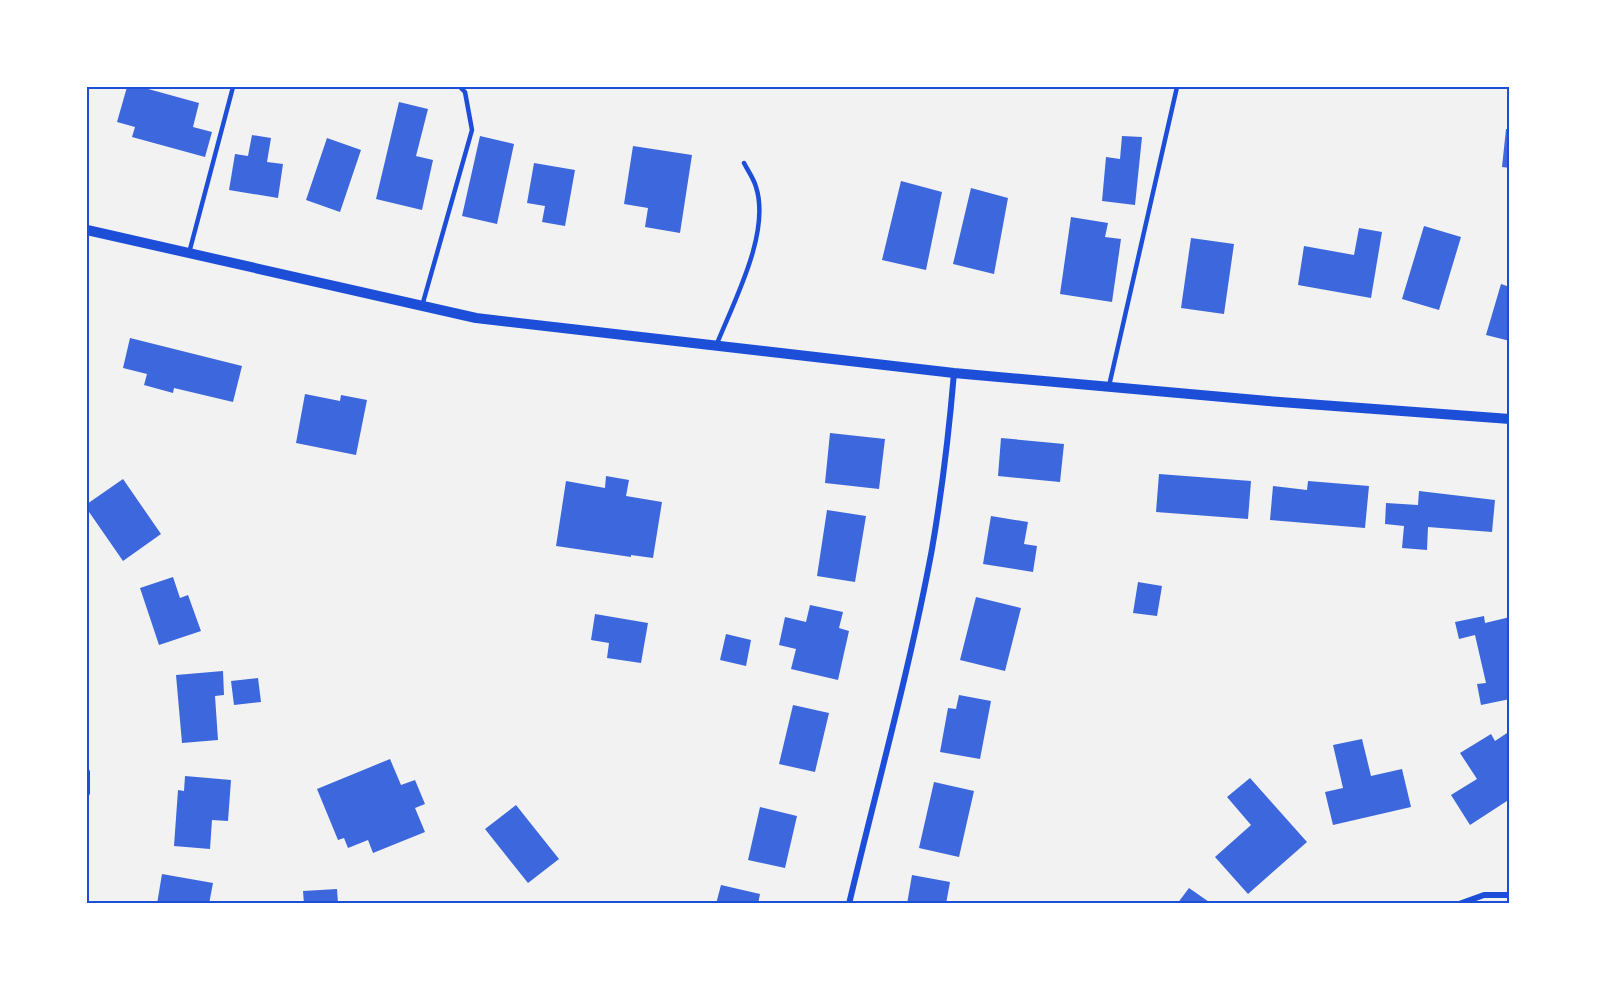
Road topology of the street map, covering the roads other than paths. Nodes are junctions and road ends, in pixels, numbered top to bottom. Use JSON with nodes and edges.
{"nodes":[{"id":1,"x":233,"y":87,"type":"edge"},
{"id":2,"x":460,"y":87,"type":"edge"},
{"id":3,"x":1177,"y":87,"type":"edge"},
{"id":4,"x":744,"y":163,"type":"dead end"},
{"id":5,"x":87,"y":230,"type":"edge"},
{"id":6,"x":189,"y":253,"type":"junction"},
{"id":7,"x":422,"y":306,"type":"junction"},
{"id":8,"x":716,"y":346,"type":"junction"},
{"id":9,"x":954,"y":373,"type":"junction"},
{"id":10,"x":1109,"y":386,"type":"junction"},
{"id":11,"x":1510,"y":419,"type":"edge"},
{"id":12,"x":87,"y":772,"type":"edge"},
{"id":13,"x":87,"y":793,"type":"edge"},
{"id":14,"x":1510,"y":896,"type":"edge"},
{"id":15,"x":849,"y":904,"type":"edge"},
{"id":16,"x":1459,"y":904,"type":"edge"}],
"edges":[{"from":1,"to":6,"type":"lane"},
{"from":2,"to":7,"type":"lane"},
{"from":3,"to":10,"type":"lane"},
{"from":4,"to":8,"type":"lane"},
{"from":5,"to":6,"type":"street"},
{"from":6,"to":7,"type":"street"},
{"from":7,"to":8,"type":"street"},
{"from":8,"to":9,"type":"street"},
{"from":9,"to":10,"type":"street"},
{"from":9,"to":15,"type":"street"},
{"from":10,"to":11,"type":"street"},
{"from":12,"to":13,"type":"street"},
{"from":14,"to":16,"type":"street"}]}
